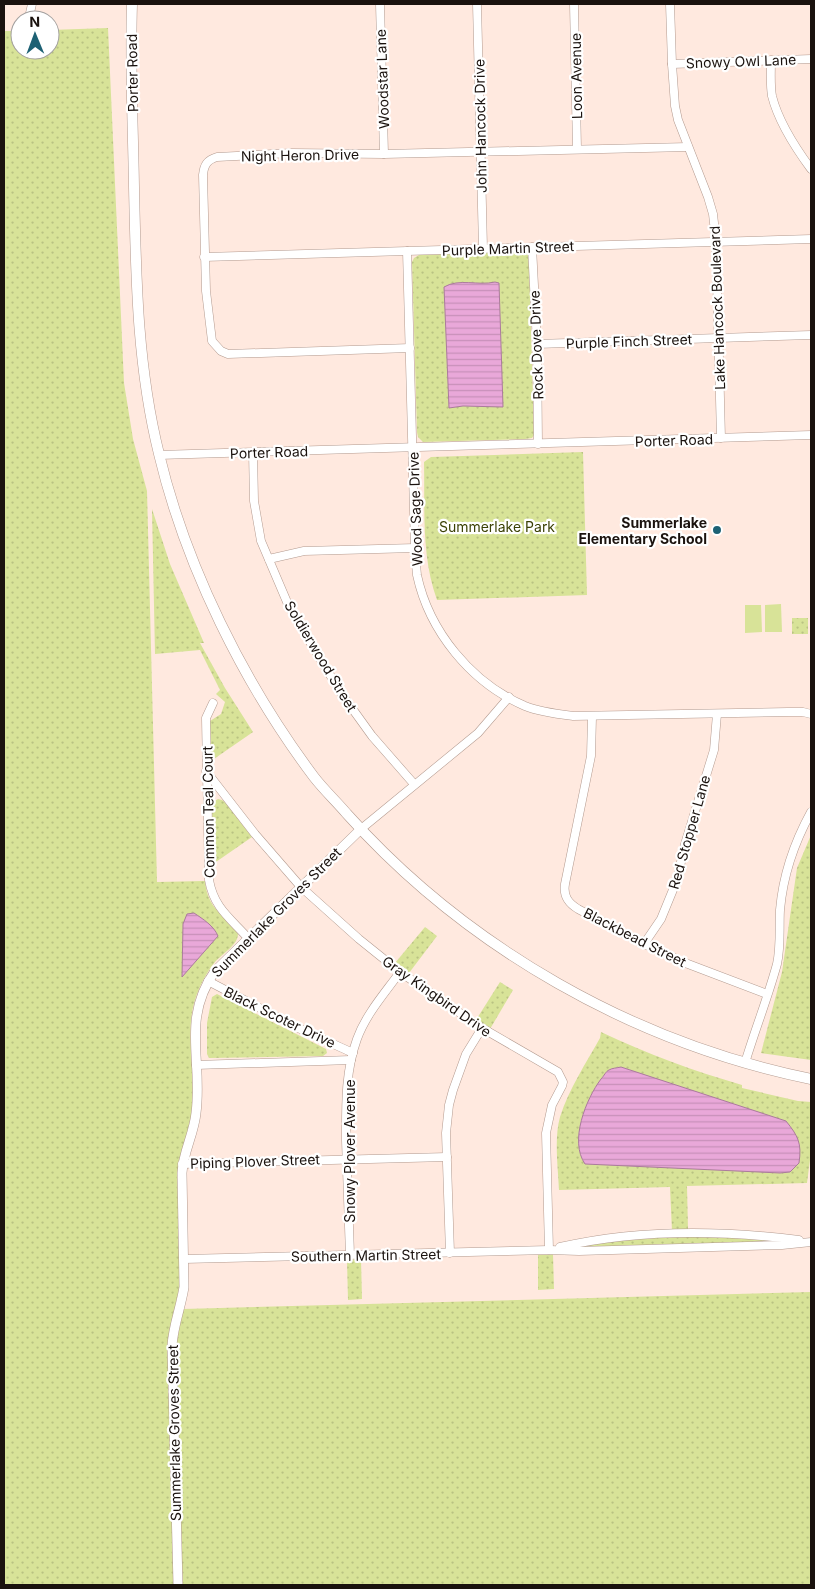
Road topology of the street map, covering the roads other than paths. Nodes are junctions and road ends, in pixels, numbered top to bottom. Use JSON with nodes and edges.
{"nodes":[{"id":1,"x":130,"y":4,"type":"edge"},
{"id":2,"x":380,"y":4,"type":"edge"},
{"id":3,"x":477,"y":4,"type":"edge"},
{"id":4,"x":574,"y":4,"type":"edge"},
{"id":5,"x":670,"y":4,"type":"edge"},
{"id":6,"x":811,"y":59,"type":"edge"},
{"id":7,"x":771,"y":60,"type":"junction"},
{"id":8,"x":672,"y":64,"type":"junction"},
{"id":9,"x":688,"y":147,"type":"junction"},
{"id":10,"x":578,"y":149,"type":"junction"},
{"id":11,"x":481,"y":151,"type":"junction"},
{"id":12,"x":384,"y":154,"type":"junction"},
{"id":13,"x":811,"y":170,"type":"edge"},
{"id":14,"x":811,"y":239,"type":"edge"},
{"id":15,"x":716,"y":242,"type":"junction"},
{"id":16,"x":532,"y":247,"type":"junction"},
{"id":17,"x":483,"y":248,"type":"junction"},
{"id":18,"x":407,"y":250,"type":"junction"},
{"id":19,"x":204,"y":257,"type":"junction"},
{"id":20,"x":811,"y":335,"type":"edge"},
{"id":21,"x":718,"y":338,"type":"junction"},
{"id":22,"x":537,"y":344,"type":"junction"},
{"id":23,"x":410,"y":348,"type":"junction"},
{"id":24,"x":811,"y":435,"type":"edge"},
{"id":25,"x":721,"y":438,"type":"junction"},
{"id":26,"x":538,"y":444,"type":"junction"},
{"id":27,"x":413,"y":447,"type":"junction"},
{"id":28,"x":253,"y":452,"type":"junction"},
{"id":29,"x":159,"y":455,"type":"junction"},
{"id":30,"x":415,"y":548,"type":"junction"},
{"id":31,"x":268,"y":559,"type":"junction"},
{"id":32,"x":508,"y":697,"type":"junction"},
{"id":33,"x":213,"y":704,"type":"dead end"},
{"id":34,"x":717,"y":714,"type":"junction"},
{"id":35,"x":811,"y":714,"type":"edge"},
{"id":36,"x":592,"y":717,"type":"junction"},
{"id":37,"x":206,"y":771,"type":"junction"},
{"id":38,"x":414,"y":784,"type":"junction"},
{"id":39,"x":811,"y":812,"type":"edge"},
{"id":40,"x":360,"y":829,"type":"junction"},
{"id":41,"x":301,"y":887,"type":"junction"},
{"id":42,"x":248,"y":938,"type":"junction"},
{"id":43,"x":644,"y":944,"type":"junction"},
{"id":44,"x":400,"y":972,"type":"junction"},
{"id":45,"x":208,"y":981,"type":"junction"},
{"id":46,"x":767,"y":994,"type":"junction"},
{"id":47,"x":482,"y":1028,"type":"junction"},
{"id":48,"x":352,"y":1057,"type":"junction"},
{"id":49,"x":744,"y":1063,"type":"junction"},
{"id":50,"x":196,"y":1065,"type":"junction"},
{"id":51,"x":811,"y":1079,"type":"edge"},
{"id":52,"x":447,"y":1157,"type":"junction"},
{"id":53,"x":347,"y":1159,"type":"junction"},
{"id":54,"x":182,"y":1164,"type":"junction"},
{"id":55,"x":811,"y":1242,"type":"edge"},
{"id":56,"x":549,"y":1250,"type":"junction"},
{"id":57,"x":450,"y":1253,"type":"junction"},
{"id":58,"x":350,"y":1255,"type":"junction"},
{"id":59,"x":184,"y":1259,"type":"junction"},
{"id":60,"x":178,"y":1585,"type":"edge"}],
"edges":[{"from":1,"to":29,"type":"main road","name":"Porter Road"},
{"from":2,"to":12,"type":"street","name":"Woodstar Lane"},
{"from":3,"to":11,"type":"street","name":"John Hancock Drive"},
{"from":4,"to":10,"type":"street","name":"Loon Avenue"},
{"from":5,"to":8,"type":"street","name":"Lake Hancock Boulevard"},
{"from":6,"to":7,"type":"street","name":"Snowy Owl Lane"},
{"from":7,"to":8,"type":"street","name":"Snowy Owl Lane"},
{"from":7,"to":13,"type":"street"},
{"from":8,"to":9,"type":"street","name":"Lake Hancock Boulevard"},
{"from":9,"to":10,"type":"street","name":"Night Heron Drive"},
{"from":9,"to":15,"type":"street","name":"Lake Hancock Boulevard"},
{"from":10,"to":11,"type":"street","name":"Night Heron Drive"},
{"from":11,"to":12,"type":"street","name":"Night Heron Drive"},
{"from":11,"to":17,"type":"street","name":"John Hancock Drive"},
{"from":12,"to":19,"type":"street","name":"Night Heron Drive"},
{"from":14,"to":15,"type":"street","name":"Purple Martin Street"},
{"from":15,"to":16,"type":"street","name":"Purple Martin Street"},
{"from":15,"to":21,"type":"street","name":"Lake Hancock Boulevard"},
{"from":16,"to":17,"type":"street","name":"Purple Martin Street"},
{"from":16,"to":22,"type":"street","name":"Rock Dove Drive"},
{"from":17,"to":18,"type":"street","name":"Purple Martin Street"},
{"from":18,"to":19,"type":"street","name":"Purple Martin Street"},
{"from":18,"to":23,"type":"street","name":"Wood Sage Drive"},
{"from":19,"to":23,"type":"street","name":"Night Heron Drive"},
{"from":20,"to":21,"type":"street","name":"Purple Finch Street"},
{"from":21,"to":22,"type":"street","name":"Purple Finch Street"},
{"from":21,"to":25,"type":"street","name":"Lake Hancock Boulevard"},
{"from":22,"to":26,"type":"street","name":"Rock Dove Drive"},
{"from":23,"to":27,"type":"street","name":"Wood Sage Drive"},
{"from":24,"to":25,"type":"street","name":"Porter Road"},
{"from":25,"to":26,"type":"street","name":"Porter Road"},
{"from":26,"to":27,"type":"street","name":"Porter Road"},
{"from":27,"to":28,"type":"street","name":"Porter Road"},
{"from":27,"to":30,"type":"street","name":"Wood Sage Drive"},
{"from":28,"to":29,"type":"street","name":"Porter Road"},
{"from":28,"to":31,"type":"street","name":"Soldierwood Street"},
{"from":29,"to":40,"type":"main road"},
{"from":30,"to":31,"type":"street"},
{"from":30,"to":32,"type":"street","name":"Wood Sage Drive"},
{"from":31,"to":38,"type":"street","name":"Soldierwood Street"},
{"from":32,"to":36,"type":"street","name":"Wood Sage Drive"},
{"from":32,"to":38,"type":"street","name":"Summerlake Groves Street"},
{"from":33,"to":37,"type":"street","name":"Common Teal Court"},
{"from":34,"to":35,"type":"street","name":"Wood Sage Drive"},
{"from":34,"to":36,"type":"street","name":"Wood Sage Drive"},
{"from":34,"to":43,"type":"street","name":"Red Stopper Lane"},
{"from":36,"to":43,"type":"street","name":"Blackbead Street"},
{"from":37,"to":41,"type":"street","name":"Gray Kingbird Drive"},
{"from":37,"to":42,"type":"street","name":"Common Teal Court"},
{"from":38,"to":40,"type":"street","name":"Summerlake Groves Street"},
{"from":39,"to":46,"type":"street"},
{"from":40,"to":41,"type":"street","name":"Summerlake Groves Street"},
{"from":40,"to":49,"type":"main road"},
{"from":41,"to":42,"type":"street","name":"Summerlake Groves Street"},
{"from":41,"to":44,"type":"street","name":"Gray Kingbird Drive"},
{"from":42,"to":45,"type":"street","name":"Summerlake Groves Street"},
{"from":43,"to":46,"type":"street","name":"Blackbead Street"},
{"from":44,"to":47,"type":"street","name":"Gray Kingbird Drive"},
{"from":44,"to":48,"type":"street","name":"Snowy Plover Avenue"},
{"from":45,"to":48,"type":"street","name":"Black Scoter Drive"},
{"from":45,"to":50,"type":"street","name":"Summerlake Groves Street"},
{"from":46,"to":49,"type":"street"},
{"from":47,"to":52,"type":"street"},
{"from":47,"to":56,"type":"street","name":"Gray Kingbird Drive"},
{"from":48,"to":50,"type":"street"},
{"from":48,"to":53,"type":"street","name":"Snowy Plover Avenue"},
{"from":49,"to":51,"type":"main road"},
{"from":50,"to":54,"type":"street","name":"Summerlake Groves Street"},
{"from":52,"to":53,"type":"street","name":"Piping Plover Street"},
{"from":52,"to":57,"type":"street"},
{"from":53,"to":54,"type":"street","name":"Piping Plover Street"},
{"from":53,"to":58,"type":"street","name":"Snowy Plover Avenue"},
{"from":54,"to":59,"type":"street","name":"Summerlake Groves Street"},
{"from":55,"to":56,"type":"street","name":"Southern Martin Street"},
{"from":55,"to":56,"type":"street","name":"Southern Martin Street"},
{"from":56,"to":57,"type":"street","name":"Southern Martin Street"},
{"from":57,"to":58,"type":"street","name":"Southern Martin Street"},
{"from":58,"to":59,"type":"street","name":"Southern Martin Street"},
{"from":59,"to":60,"type":"street","name":"Summerlake Groves Street"}]}
